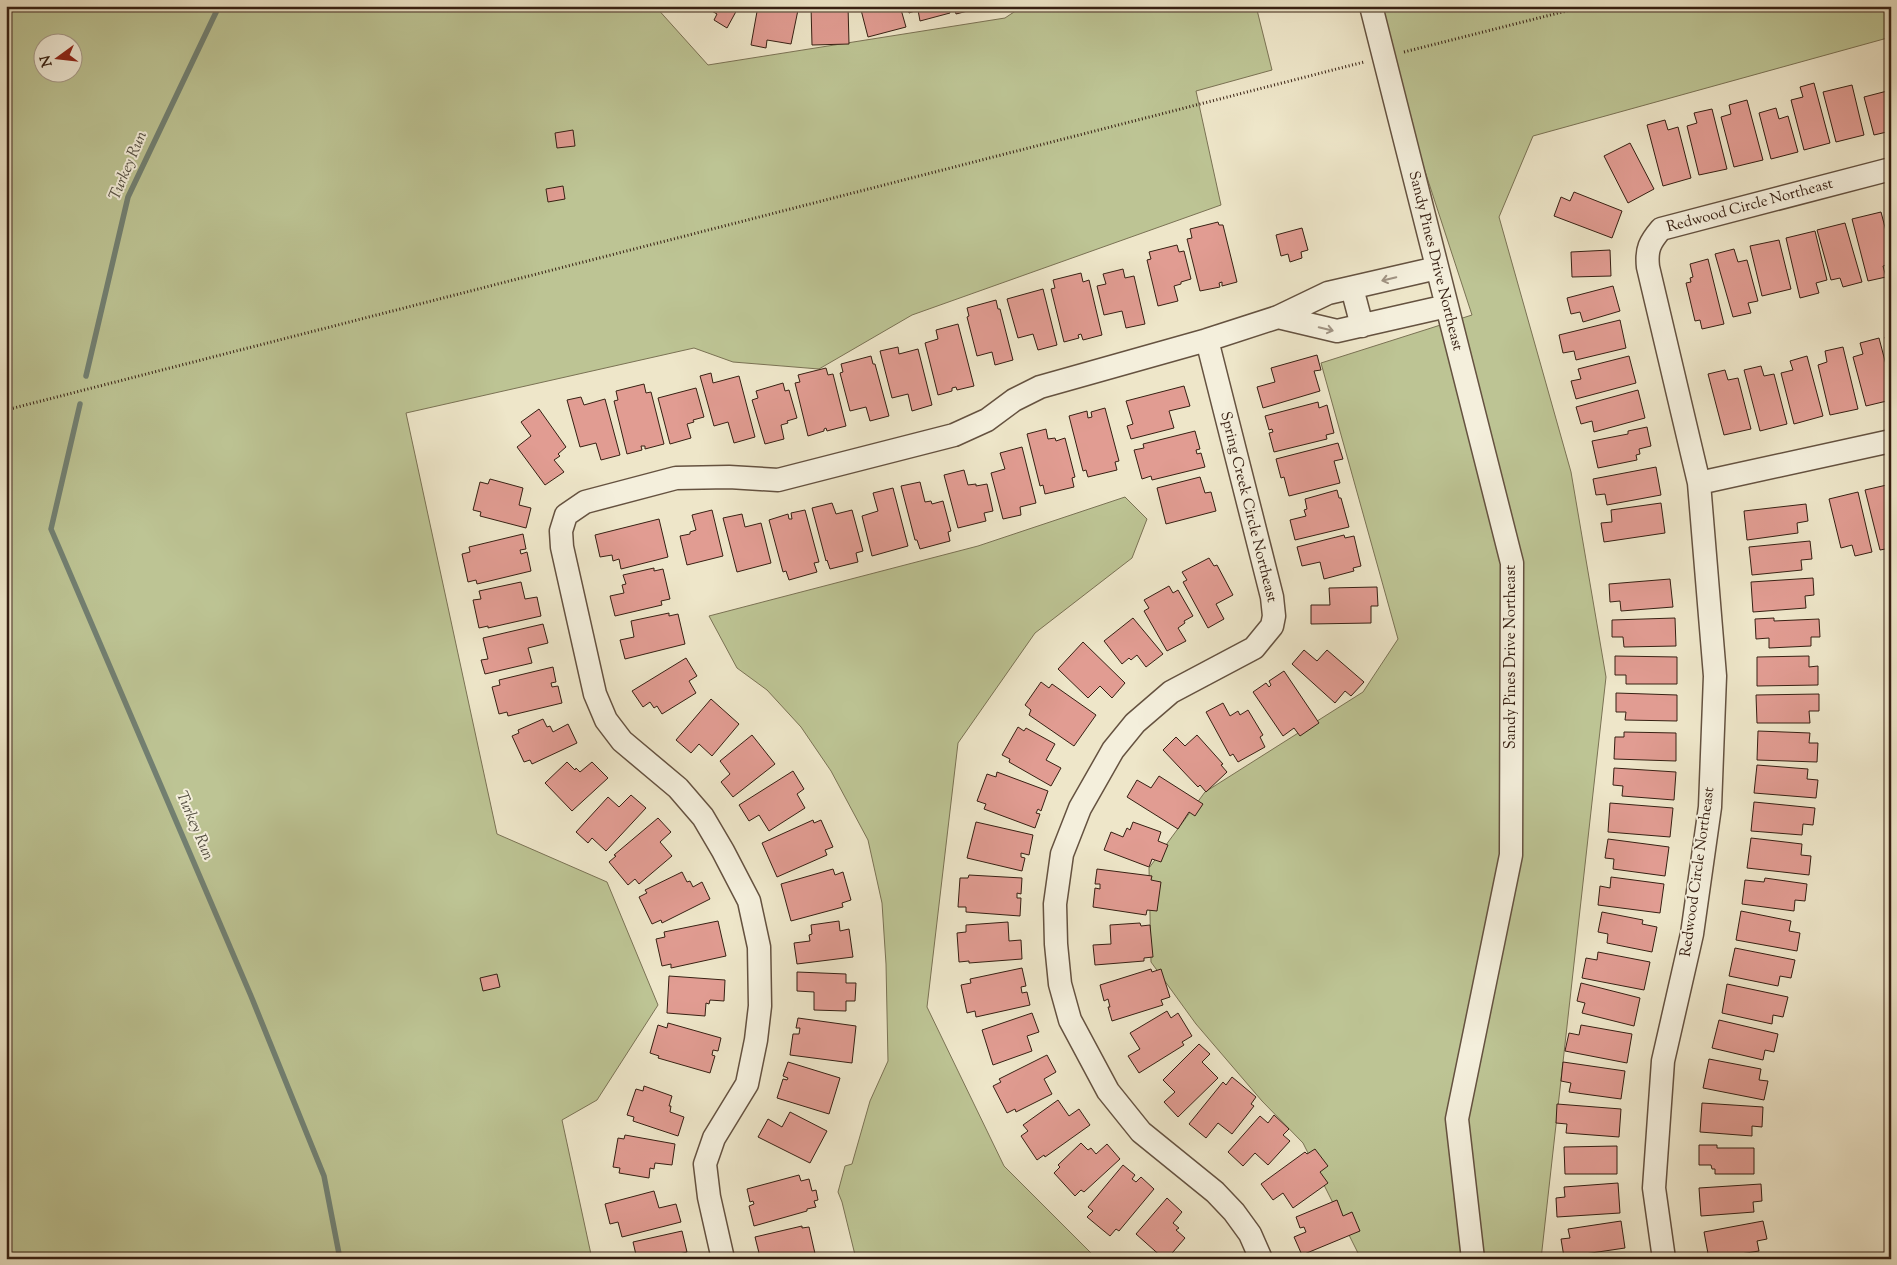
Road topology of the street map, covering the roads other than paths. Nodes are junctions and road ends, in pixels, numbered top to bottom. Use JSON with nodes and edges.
{"nodes":[{"id":1,"x":1371,"y":6,"type":"edge"},
{"id":2,"x":1891,"y":169,"type":"edge"},
{"id":3,"x":1437,"y":268,"type":"junction"},
{"id":4,"x":1352,"y":288,"type":"junction"},
{"id":5,"x":1447,"y":306,"type":"junction"},
{"id":6,"x":1278,"y":317,"type":"junction"},
{"id":7,"x":1362,"y":326,"type":"junction"},
{"id":8,"x":1207,"y":340,"type":"junction"},
{"id":9,"x":1891,"y":441,"type":"edge"},
{"id":10,"x":1699,"y":483,"type":"junction"},
{"id":11,"x":723,"y":1259,"type":"edge"},
{"id":12,"x":1261,"y":1259,"type":"edge"},
{"id":13,"x":1473,"y":1259,"type":"edge"},
{"id":14,"x":1664,"y":1259,"type":"edge"}],
"edges":[{"from":1,"to":3,"type":"street","name":"Sandy Pines Drive Northeast"},
{"from":2,"to":10,"type":"street","name":"Redwood Circle Northeast"},
{"from":3,"to":4,"type":"street","one_way":true},
{"from":3,"to":5,"type":"street","name":"Sandy Pines Drive Northeast"},
{"from":4,"to":6,"type":"street"},
{"from":4,"to":7,"type":"street"},
{"from":5,"to":7,"type":"street"},
{"from":5,"to":13,"type":"street","name":"Sandy Pines Drive Northeast"},
{"from":6,"to":7,"type":"street","one_way":true},
{"from":6,"to":8,"type":"street"},
{"from":8,"to":11,"type":"street"},
{"from":8,"to":12,"type":"street","name":"Spring Creek Circle Northeast"},
{"from":9,"to":10,"type":"street"},
{"from":10,"to":14,"type":"street","name":"Redwood Circle Northeast"}]}
